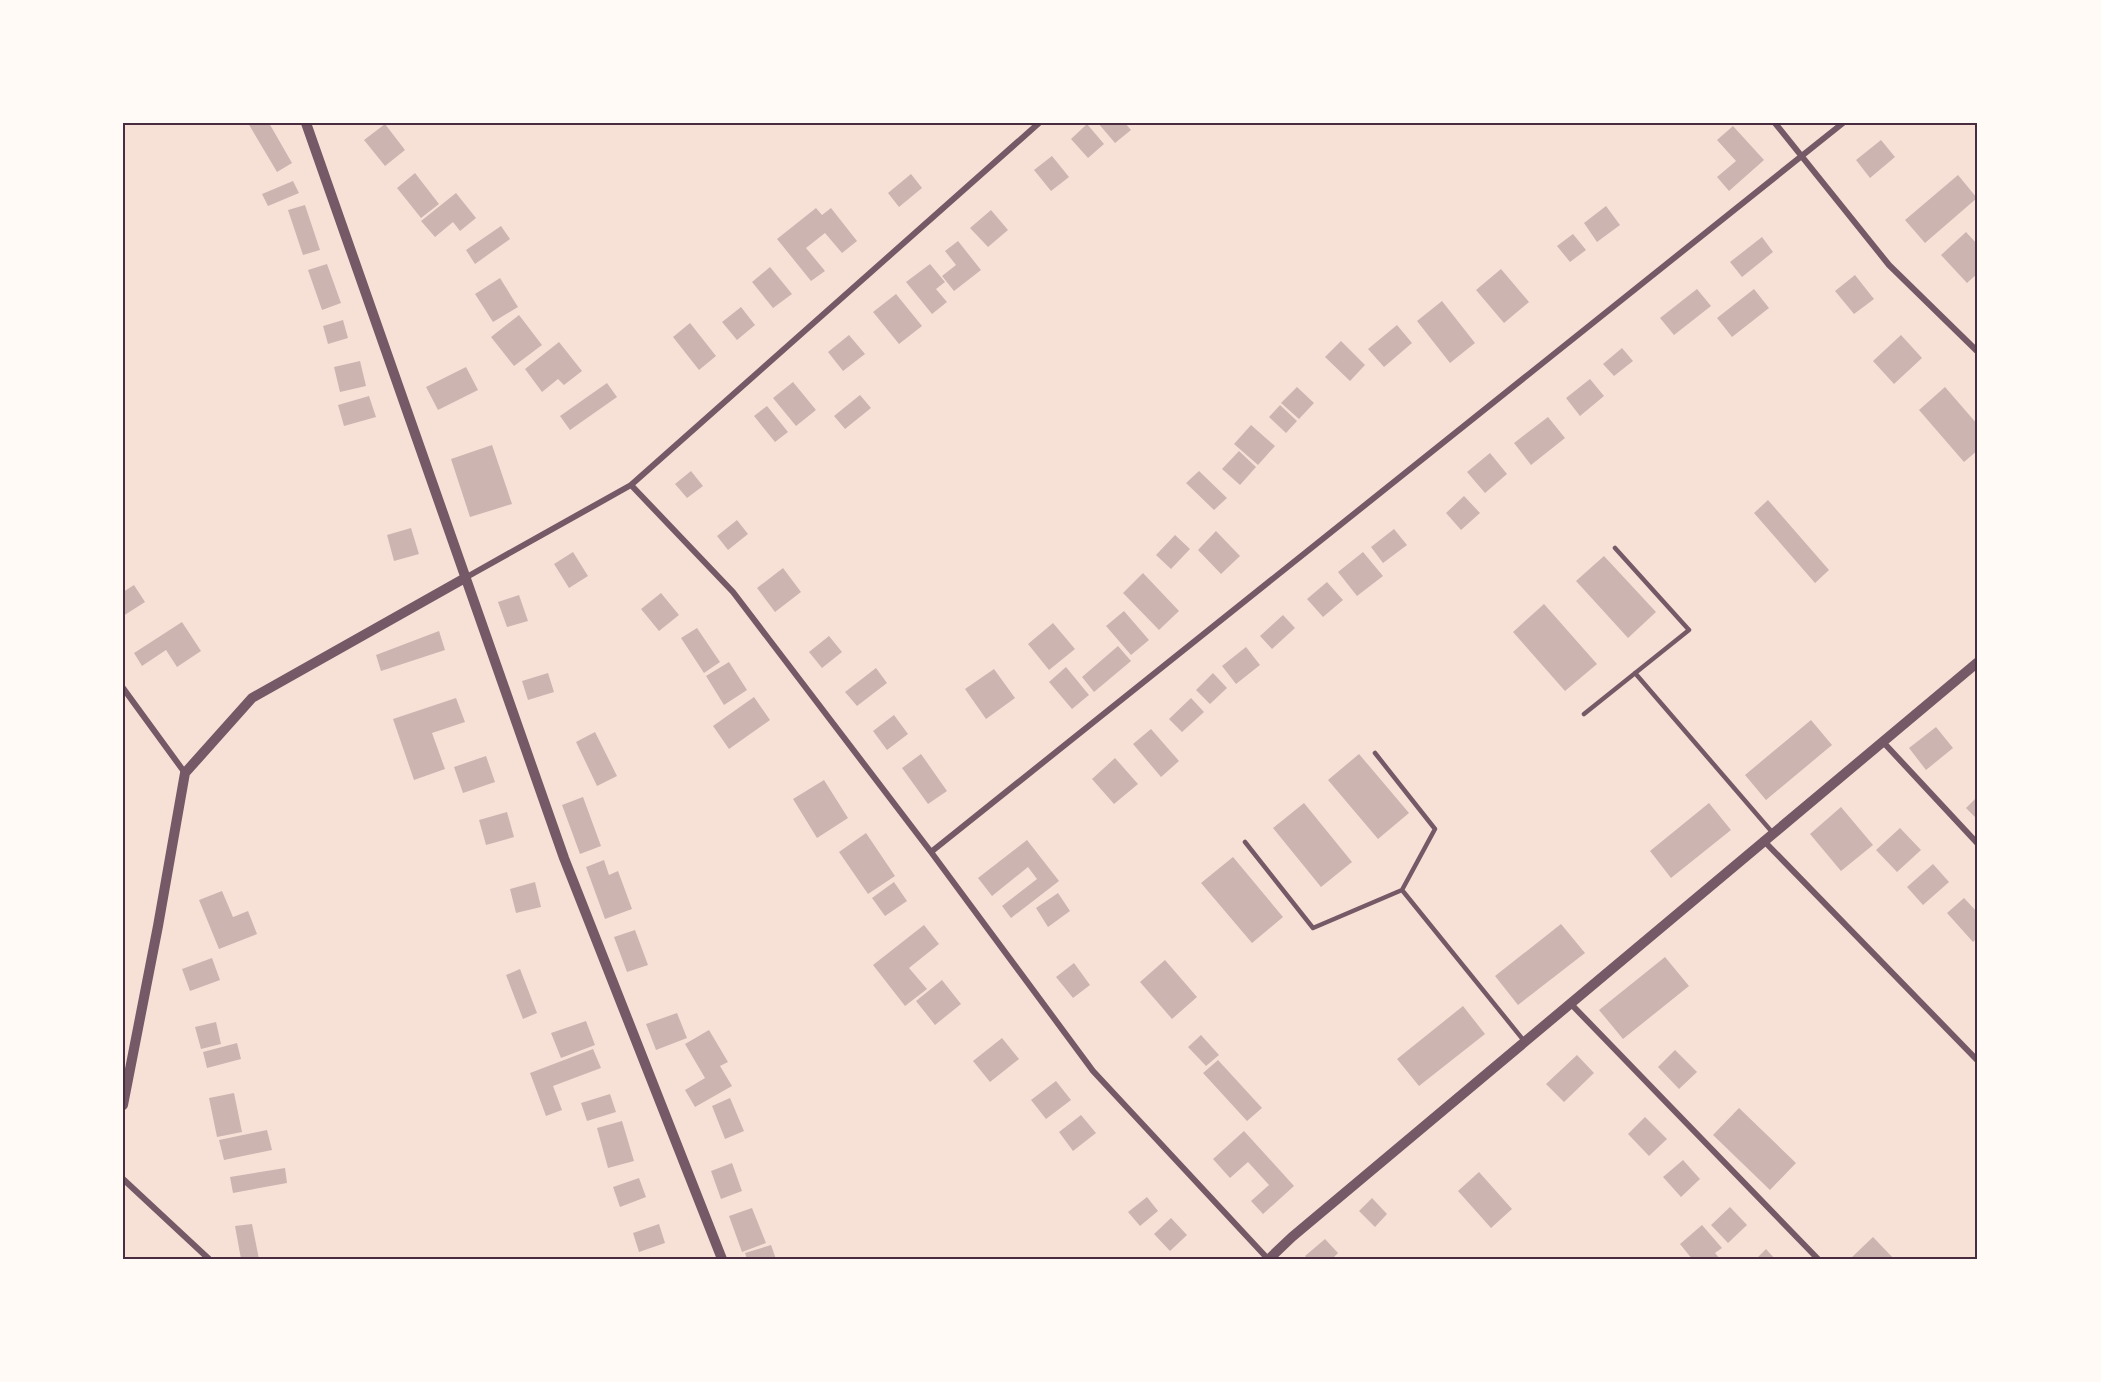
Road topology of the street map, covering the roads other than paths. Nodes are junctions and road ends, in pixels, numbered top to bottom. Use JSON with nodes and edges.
{"nodes":[{"id":1,"x":306,"y":123,"type":"edge"},
{"id":2,"x":1039,"y":123,"type":"edge"},
{"id":3,"x":1775,"y":123,"type":"edge"},
{"id":4,"x":1843,"y":123,"type":"edge"},
{"id":5,"x":1802,"y":154,"type":"junction"},
{"id":6,"x":1978,"y":352,"type":"edge"},
{"id":7,"x":631,"y":485,"type":"junction"},
{"id":8,"x":1616,"y":548,"type":"dead end"},
{"id":9,"x":465,"y":578,"type":"junction"},
{"id":10,"x":1978,"y":662,"type":"edge"},
{"id":11,"x":1635,"y":673,"type":"junction"},
{"id":12,"x":123,"y":688,"type":"edge"},
{"id":13,"x":1584,"y":714,"type":"dead end"},
{"id":14,"x":1884,"y":742,"type":"junction"},
{"id":15,"x":1376,"y":753,"type":"dead end"},
{"id":16,"x":185,"y":773,"type":"junction"},
{"id":17,"x":1772,"y":832,"type":"junction"},
{"id":18,"x":1762,"y":840,"type":"junction"},
{"id":19,"x":1245,"y":842,"type":"dead end"},
{"id":20,"x":1978,"y":844,"type":"edge"},
{"id":21,"x":931,"y":852,"type":"junction"},
{"id":22,"x":1402,"y":890,"type":"junction"},
{"id":23,"x":1571,"y":1004,"type":"junction"},
{"id":24,"x":1525,"y":1042,"type":"junction"},
{"id":25,"x":1978,"y":1061,"type":"edge"},
{"id":26,"x":123,"y":1105,"type":"edge"},
{"id":27,"x":123,"y":1179,"type":"edge"},
{"id":28,"x":209,"y":1259,"type":"edge"},
{"id":29,"x":722,"y":1259,"type":"edge"},
{"id":30,"x":1269,"y":1259,"type":"edge"},
{"id":31,"x":1818,"y":1259,"type":"edge"}],
"edges":[{"from":1,"to":9,"type":"street"},
{"from":2,"to":7,"type":"street"},
{"from":3,"to":5,"type":"street"},
{"from":4,"to":5,"type":"street"},
{"from":5,"to":6,"type":"street"},
{"from":5,"to":21,"type":"street"},
{"from":7,"to":9,"type":"street"},
{"from":7,"to":21,"type":"street"},
{"from":8,"to":11,"type":"lane"},
{"from":9,"to":16,"type":"street"},
{"from":9,"to":29,"type":"street"},
{"from":10,"to":14,"type":"street"},
{"from":11,"to":13,"type":"lane"},
{"from":11,"to":17,"type":"lane"},
{"from":12,"to":16,"type":"street"},
{"from":14,"to":17,"type":"street"},
{"from":14,"to":20,"type":"street"},
{"from":15,"to":22,"type":"lane"},
{"from":16,"to":26,"type":"street"},
{"from":17,"to":18,"type":"street"},
{"from":18,"to":23,"type":"street"},
{"from":18,"to":25,"type":"street"},
{"from":19,"to":22,"type":"lane"},
{"from":21,"to":30,"type":"street"},
{"from":22,"to":24,"type":"lane"},
{"from":23,"to":24,"type":"street"},
{"from":23,"to":31,"type":"street"},
{"from":24,"to":30,"type":"street"},
{"from":27,"to":28,"type":"street"}]}
